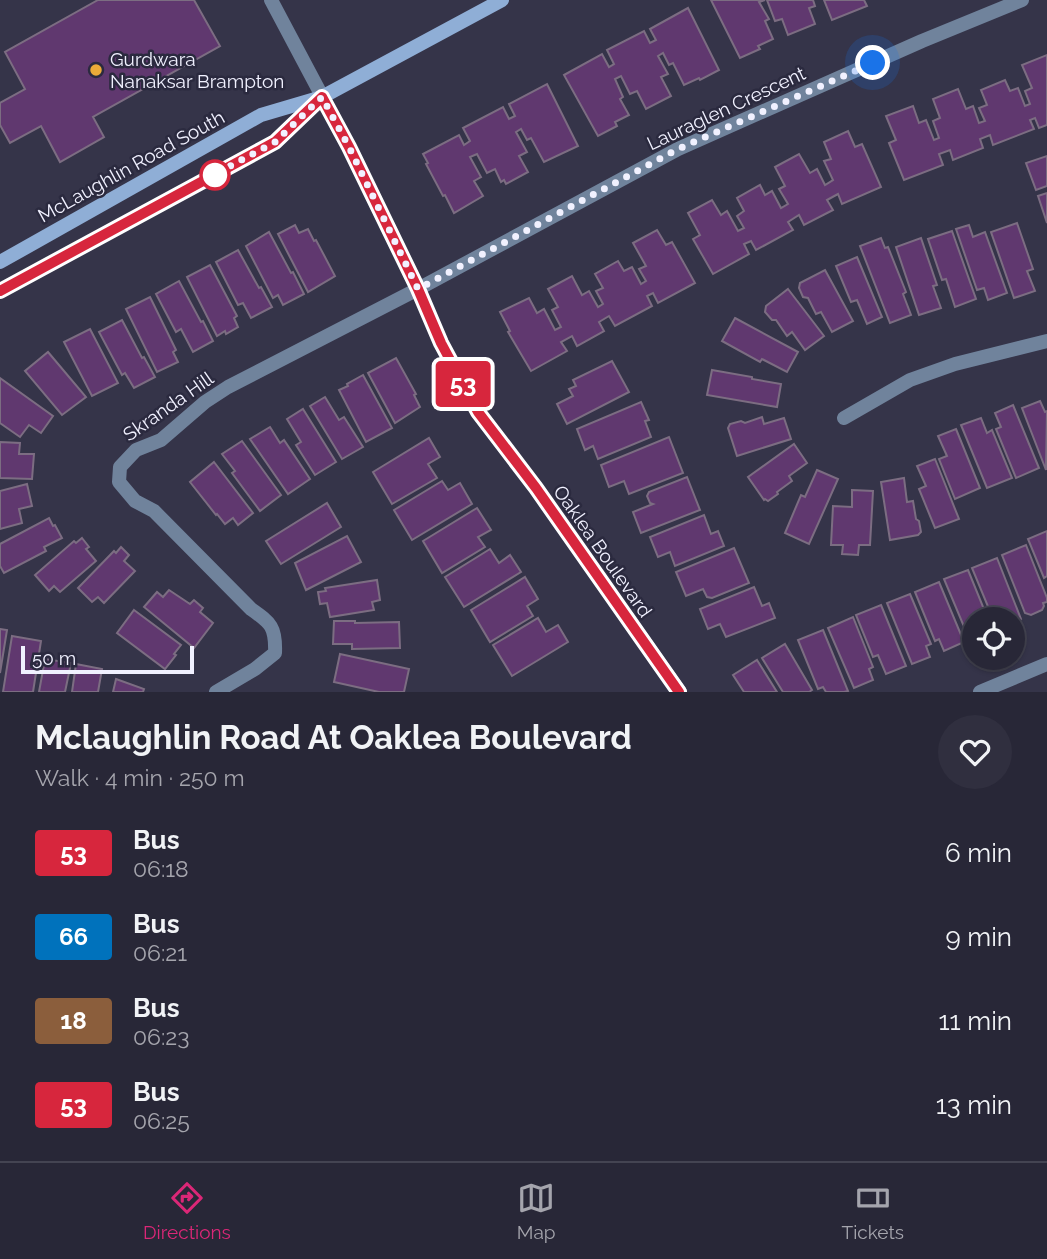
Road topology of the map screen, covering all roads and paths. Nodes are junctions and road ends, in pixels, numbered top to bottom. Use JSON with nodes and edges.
{"nodes":[{"id":1,"x":271,"y":0,"type":"edge"},
{"id":2,"x":502,"y":0,"type":"edge"},
{"id":3,"x":1023,"y":0,"type":"edge"},
{"id":4,"x":322,"y":97,"type":"junction"},
{"id":5,"x":0,"y":262,"type":"edge"},
{"id":6,"x":418,"y":289,"type":"junction"},
{"id":7,"x":0,"y":291,"type":"edge"},
{"id":8,"x":1047,"y":341,"type":"edge"},
{"id":9,"x":844,"y":418,"type":"dead end"},
{"id":10,"x":1047,"y":664,"type":"edge"},
{"id":11,"x":216,"y":692,"type":"edge"},
{"id":12,"x":680,"y":692,"type":"edge"},
{"id":13,"x":980,"y":692,"type":"edge"}],
"edges":[{"from":1,"to":4,"type":"street","name":"Oaklea Boulevard"},
{"from":2,"to":4,"type":"street"},
{"from":3,"to":6,"type":"street","name":"Lauraglen Crescent"},
{"from":4,"to":5,"type":"street","name":"McLaughlin Road South"},
{"from":4,"to":6,"type":"street","name":"Oaklea Boulevard"},
{"from":4,"to":7,"type":"street"},
{"from":6,"to":11,"type":"street","name":"Skranda Hill"},
{"from":6,"to":12,"type":"street","name":"Oaklea Boulevard"},
{"from":8,"to":9,"type":"street"},
{"from":10,"to":13,"type":"street"}]}
